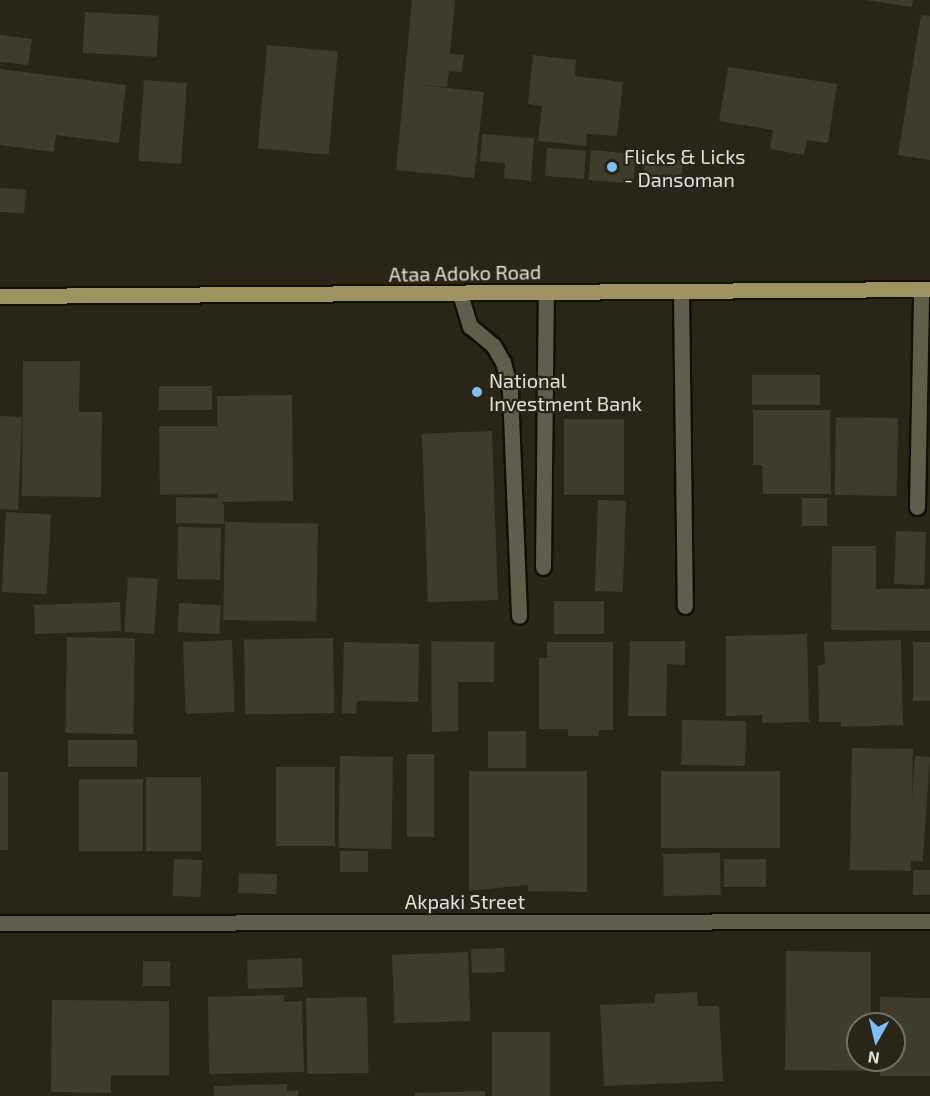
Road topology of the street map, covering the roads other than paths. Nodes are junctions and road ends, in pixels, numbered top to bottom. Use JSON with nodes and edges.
{"nodes":[{"id":1,"x":925,"y":289,"type":"edge"},
{"id":2,"x":681,"y":292,"type":"junction"},
{"id":3,"x":546,"y":293,"type":"junction"},
{"id":4,"x":460,"y":294,"type":"junction"},
{"id":5,"x":0,"y":296,"type":"edge"},
{"id":6,"x":917,"y":507,"type":"dead end"},
{"id":7,"x":543,"y":567,"type":"dead end"},
{"id":8,"x":685,"y":606,"type":"dead end"},
{"id":9,"x":519,"y":616,"type":"dead end"},
{"id":10,"x":930,"y":921,"type":"edge"},
{"id":11,"x":0,"y":923,"type":"edge"}],
"edges":[{"from":1,"to":2,"type":"main road","name":"Ataa Adoko Road"},
{"from":1,"to":6,"type":"street"},
{"from":2,"to":3,"type":"main road","name":"Ataa Adoko Road"},
{"from":2,"to":8,"type":"street"},
{"from":3,"to":4,"type":"main road","name":"Ataa Adoko Road"},
{"from":3,"to":7,"type":"street"},
{"from":4,"to":5,"type":"main road","name":"Ataa Adoko Road"},
{"from":4,"to":9,"type":"street"},
{"from":10,"to":11,"type":"street","name":"Akpaki Street"}]}
